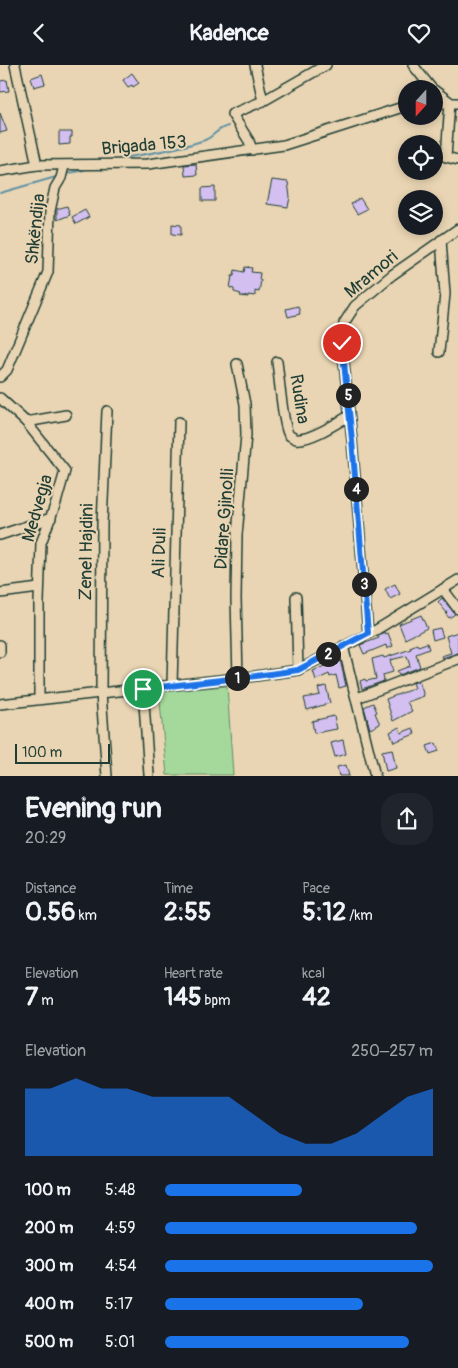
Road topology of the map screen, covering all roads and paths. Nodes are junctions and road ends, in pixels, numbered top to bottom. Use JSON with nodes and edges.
{"nodes":[{"id":1,"x":15,"y":65,"type":"edge"},
{"id":2,"x":255,"y":65,"type":"edge"},
{"id":3,"x":326,"y":65,"type":"edge"},
{"id":4,"x":413,"y":65,"type":"edge"},
{"id":5,"x":425,"y":80,"type":"edge"},
{"id":6,"x":443,"y":96,"type":"edge"},
{"id":7,"x":263,"y":101,"type":"junction"},
{"id":8,"x":454,"y":102,"type":"edge"},
{"id":9,"x":398,"y":109,"type":"edge"},
{"id":10,"x":252,"y":150,"type":"junction"},
{"id":11,"x":458,"y":161,"type":"edge"},
{"id":12,"x":37,"y":165,"type":"junction"},
{"id":13,"x":64,"y":166,"type":"junction"},
{"id":14,"x":0,"y":171,"type":"edge"},
{"id":15,"x":458,"y":229,"type":"edge"},
{"id":16,"x":441,"y":241,"type":"junction"},
{"id":17,"x":439,"y":352,"type":"dead end"},
{"id":18,"x":277,"y":363,"type":"dead end"},
{"id":19,"x":237,"y":364,"type":"dead end"},
{"id":20,"x":0,"y":377,"type":"edge"},
{"id":21,"x":0,"y":397,"type":"edge"},
{"id":22,"x":107,"y":411,"type":"dead end"},
{"id":23,"x":66,"y":415,"type":"dead end"},
{"id":24,"x":349,"y":416,"type":"junction"},
{"id":25,"x":26,"y":422,"type":"junction"},
{"id":26,"x":179,"y":422,"type":"dead end"},
{"id":27,"x":51,"y":518,"type":"junction"},
{"id":28,"x":0,"y":535,"type":"edge"},
{"id":29,"x":458,"y":581,"type":"edge"},
{"id":30,"x":39,"y":588,"type":"junction"},
{"id":31,"x":443,"y":589,"type":"junction"},
{"id":32,"x":0,"y":593,"type":"edge"},
{"id":33,"x":296,"y":597,"type":"dead end"},
{"id":34,"x":458,"y":609,"type":"edge"},
{"id":35,"x":368,"y":633,"type":"junction"},
{"id":36,"x":0,"y":645,"type":"edge"},
{"id":37,"x":343,"y":646,"type":"junction"},
{"id":38,"x":0,"y":652,"type":"edge"},
{"id":39,"x":458,"y":659,"type":"edge"},
{"id":40,"x":298,"y":670,"type":"junction"},
{"id":41,"x":238,"y":678,"type":"junction"},
{"id":42,"x":172,"y":685,"type":"junction"},
{"id":43,"x":143,"y":689,"type":"junction"},
{"id":44,"x":101,"y":693,"type":"junction"},
{"id":45,"x":357,"y":698,"type":"junction"},
{"id":46,"x":39,"y":699,"type":"junction"},
{"id":47,"x":0,"y":704,"type":"edge"},
{"id":48,"x":107,"y":775,"type":"edge"},
{"id":49,"x":149,"y":775,"type":"edge"},
{"id":50,"x":375,"y":775,"type":"edge"}],
"edges":[{"from":1,"to":12,"type":"street"},
{"from":2,"to":7,"type":"street"},
{"from":3,"to":7,"type":"street"},
{"from":4,"to":5,"type":"street"},
{"from":6,"to":8,"type":"street"},
{"from":7,"to":10,"type":"street"},
{"from":8,"to":11,"type":"street"},
{"from":9,"to":10,"type":"street","name":"Brigada 153"},
{"from":10,"to":13,"type":"street","name":"Brigada 153"},
{"from":12,"to":13,"type":"street","name":"Brigada 153"},
{"from":12,"to":14,"type":"street","name":"Brigada 153"},
{"from":13,"to":20,"type":"street","name":"Shkëndija"},
{"from":15,"to":16,"type":"street","name":"Mramori"},
{"from":16,"to":17,"type":"street"},
{"from":16,"to":24,"type":"street","name":"Mramori"},
{"from":18,"to":24,"type":"street","name":"Rudina"},
{"from":19,"to":41,"type":"street","name":"Didare Gjinolli"},
{"from":21,"to":25,"type":"street","name":"Medvegja"},
{"from":22,"to":44,"type":"street","name":"Zenel Hajdini"},
{"from":23,"to":25,"type":"street"},
{"from":24,"to":35,"type":"street","name":"Mramori"},
{"from":25,"to":27,"type":"street","name":"Medvegja"},
{"from":26,"to":42,"type":"street","name":"Ali Duli"},
{"from":27,"to":28,"type":"street"},
{"from":27,"to":30,"type":"street","name":"Medvegja"},
{"from":29,"to":31,"type":"street"},
{"from":30,"to":32,"type":"street"},
{"from":30,"to":46,"type":"street","name":"Medvegja"},
{"from":31,"to":34,"type":"street"},
{"from":31,"to":35,"type":"street"},
{"from":33,"to":40,"type":"street"},
{"from":35,"to":37,"type":"street"},
{"from":36,"to":38,"type":"street"},
{"from":37,"to":40,"type":"street"},
{"from":37,"to":45,"type":"street"},
{"from":39,"to":45,"type":"street"},
{"from":40,"to":41,"type":"street"},
{"from":41,"to":42,"type":"street"},
{"from":42,"to":43,"type":"street"},
{"from":43,"to":44,"type":"street"},
{"from":43,"to":49,"type":"street"},
{"from":44,"to":46,"type":"street"},
{"from":44,"to":48,"type":"street","name":"Zenel Hajdini"},
{"from":45,"to":50,"type":"street"},
{"from":46,"to":47,"type":"street"}]}
